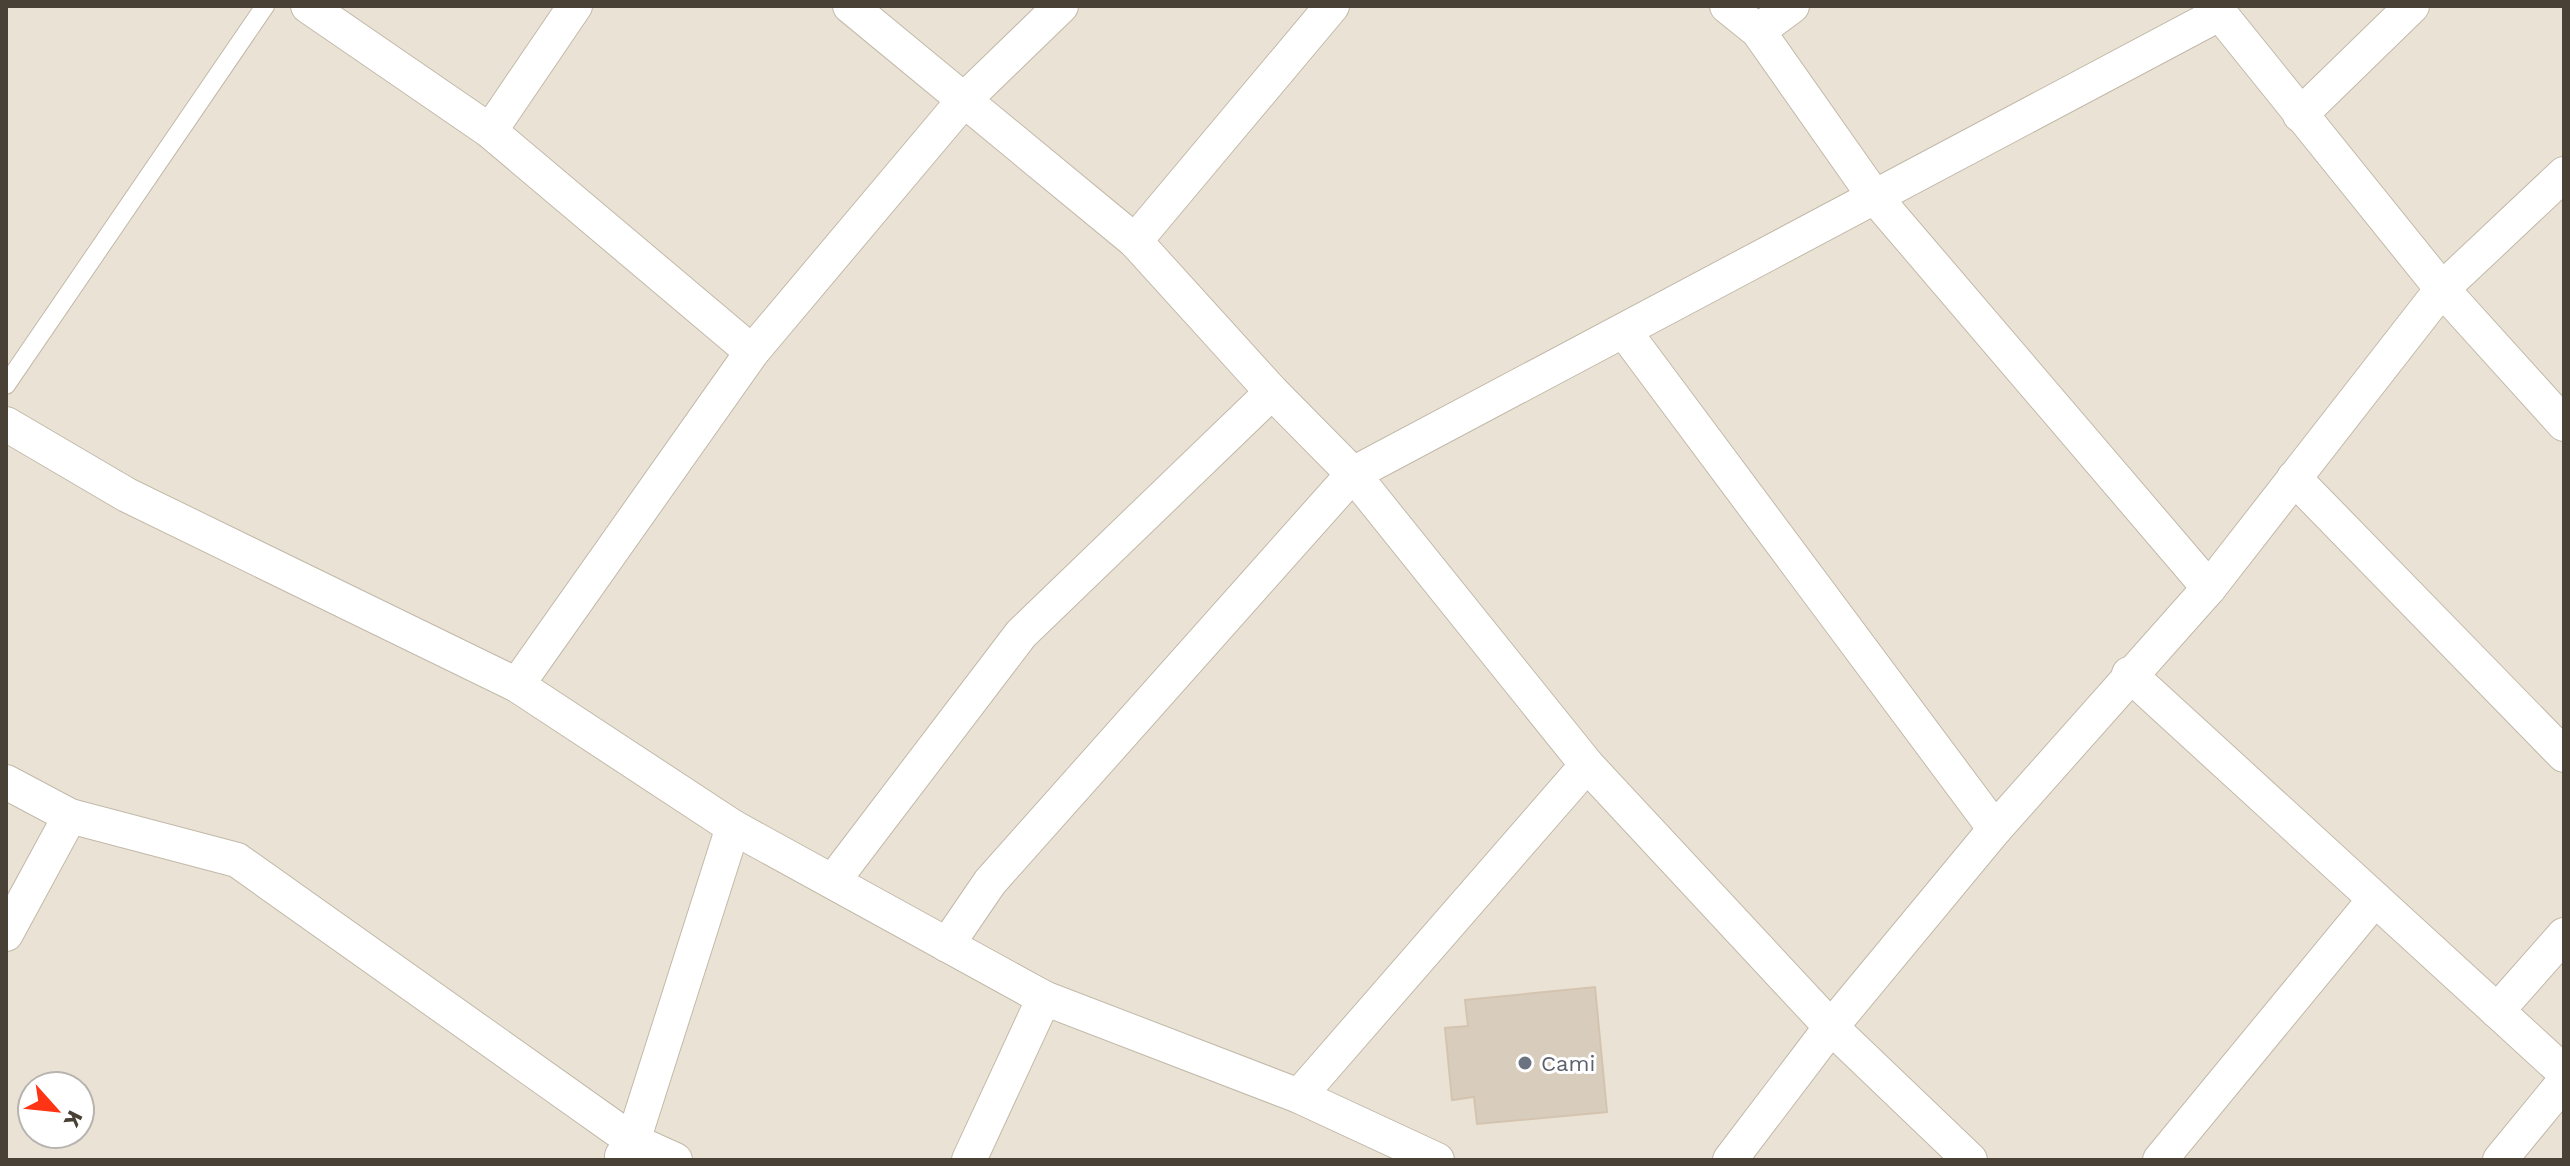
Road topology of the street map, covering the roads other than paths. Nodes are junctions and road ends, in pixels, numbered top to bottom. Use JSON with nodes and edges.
{"nodes":[{"id":1,"x":265,"y":6,"type":"edge"},
{"id":2,"x":308,"y":6,"type":"edge"},
{"id":3,"x":575,"y":6,"type":"edge"},
{"id":4,"x":850,"y":6,"type":"edge"},
{"id":5,"x":1061,"y":6,"type":"edge"},
{"id":6,"x":1332,"y":6,"type":"edge"},
{"id":7,"x":1727,"y":6,"type":"edge"},
{"id":8,"x":1792,"y":6,"type":"edge"},
{"id":9,"x":2412,"y":6,"type":"edge"},
{"id":10,"x":2215,"y":10,"type":"edge"},
{"id":11,"x":1758,"y":31,"type":"junction"},
{"id":12,"x":964,"y":100,"type":"junction"},
{"id":13,"x":2300,"y":115,"type":"junction"},
{"id":14,"x":490,"y":131,"type":"junction"},
{"id":15,"x":2564,"y":174,"type":"edge"},
{"id":16,"x":1874,"y":196,"type":"junction"},
{"id":17,"x":1135,"y":241,"type":"junction"},
{"id":18,"x":2442,"y":289,"type":"junction"},
{"id":19,"x":1624,"y":331,"type":"junction"},
{"id":20,"x":752,"y":352,"type":"junction"},
{"id":21,"x":6,"y":385,"type":"edge"},
{"id":22,"x":1272,"y":392,"type":"junction"},
{"id":23,"x":6,"y":424,"type":"edge"},
{"id":24,"x":2564,"y":424,"type":"edge"},
{"id":25,"x":1353,"y":474,"type":"junction"},
{"id":26,"x":2294,"y":478,"type":"junction"},
{"id":27,"x":2209,"y":588,"type":"junction"},
{"id":28,"x":2129,"y":674,"type":"junction"},
{"id":29,"x":517,"y":685,"type":"junction"},
{"id":30,"x":2564,"y":755,"type":"edge"},
{"id":31,"x":1587,"y":765,"type":"junction"},
{"id":32,"x":6,"y":782,"type":"edge"},
{"id":33,"x":70,"y":816,"type":"junction"},
{"id":34,"x":733,"y":827,"type":"junction"},
{"id":35,"x":1995,"y":829,"type":"junction"},
{"id":36,"x":833,"y":881,"type":"junction"},
{"id":37,"x":2375,"y":899,"type":"junction"},
{"id":38,"x":6,"y":934,"type":"edge"},
{"id":39,"x":2564,"y":935,"type":"edge"},
{"id":40,"x":947,"y":945,"type":"junction"},
{"id":41,"x":1044,"y":998,"type":"junction"},
{"id":42,"x":2497,"y":1011,"type":"junction"},
{"id":43,"x":1831,"y":1027,"type":"junction"},
{"id":44,"x":2564,"y":1072,"type":"edge"},
{"id":45,"x":2564,"y":1082,"type":"edge"},
{"id":46,"x":1299,"y":1096,"type":"junction"},
{"id":47,"x":626,"y":1150,"type":"edge"},
{"id":48,"x":675,"y":1160,"type":"edge"},
{"id":49,"x":969,"y":1160,"type":"edge"},
{"id":50,"x":1437,"y":1160,"type":"edge"},
{"id":51,"x":1730,"y":1160,"type":"edge"},
{"id":52,"x":1970,"y":1160,"type":"edge"},
{"id":53,"x":2160,"y":1160,"type":"edge"},
{"id":54,"x":2500,"y":1160,"type":"edge"}],
"edges":[{"from":1,"to":21,"type":"lane"},
{"from":2,"to":14,"type":"street"},
{"from":3,"to":14,"type":"street"},
{"from":4,"to":12,"type":"street"},
{"from":5,"to":12,"type":"street"},
{"from":6,"to":17,"type":"street"},
{"from":7,"to":11,"type":"street"},
{"from":8,"to":11,"type":"street"},
{"from":9,"to":13,"type":"street"},
{"from":10,"to":13,"type":"street"},
{"from":10,"to":16,"type":"street"},
{"from":11,"to":16,"type":"street"},
{"from":12,"to":17,"type":"street"},
{"from":12,"to":20,"type":"street"},
{"from":13,"to":18,"type":"street"},
{"from":14,"to":20,"type":"street"},
{"from":15,"to":18,"type":"street"},
{"from":16,"to":19,"type":"street"},
{"from":16,"to":27,"type":"street"},
{"from":17,"to":22,"type":"street"},
{"from":18,"to":24,"type":"street"},
{"from":18,"to":26,"type":"street"},
{"from":19,"to":25,"type":"street"},
{"from":19,"to":35,"type":"street"},
{"from":20,"to":29,"type":"street"},
{"from":22,"to":25,"type":"street"},
{"from":22,"to":36,"type":"street"},
{"from":23,"to":29,"type":"street"},
{"from":25,"to":31,"type":"street"},
{"from":25,"to":40,"type":"street"},
{"from":26,"to":27,"type":"street"},
{"from":26,"to":30,"type":"street"},
{"from":27,"to":28,"type":"street"},
{"from":28,"to":35,"type":"street"},
{"from":28,"to":37,"type":"street"},
{"from":29,"to":34,"type":"street"},
{"from":31,"to":43,"type":"street"},
{"from":31,"to":46,"type":"street"},
{"from":32,"to":33,"type":"street"},
{"from":33,"to":38,"type":"street"},
{"from":33,"to":47,"type":"street"},
{"from":34,"to":36,"type":"street"},
{"from":34,"to":47,"type":"street"},
{"from":35,"to":43,"type":"street"},
{"from":36,"to":40,"type":"street"},
{"from":37,"to":42,"type":"street"},
{"from":37,"to":53,"type":"street"},
{"from":39,"to":42,"type":"street"},
{"from":40,"to":41,"type":"street"},
{"from":41,"to":46,"type":"street"},
{"from":41,"to":49,"type":"street"},
{"from":42,"to":44,"type":"street"},
{"from":43,"to":51,"type":"street"},
{"from":43,"to":52,"type":"street"},
{"from":45,"to":54,"type":"street"},
{"from":46,"to":50,"type":"street"},
{"from":47,"to":48,"type":"street"}]}
